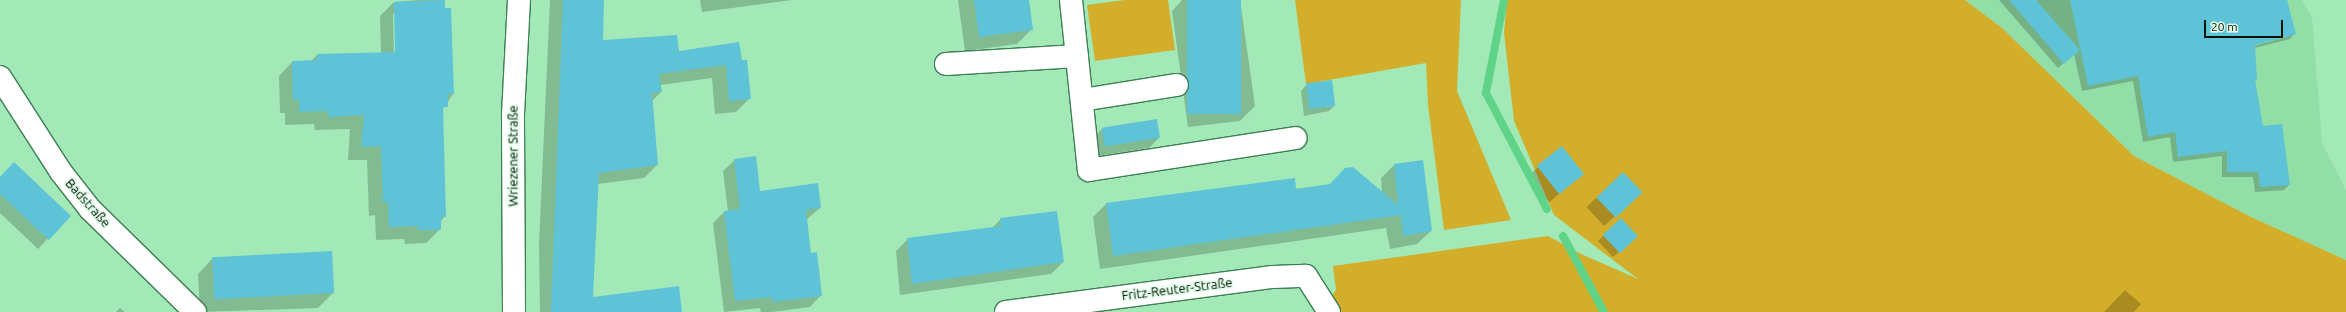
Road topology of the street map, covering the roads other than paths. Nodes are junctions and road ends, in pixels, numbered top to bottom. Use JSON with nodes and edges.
{"nodes":[{"id":1,"x":519,"y":0,"type":"edge"},
{"id":2,"x":1071,"y":0,"type":"edge"},
{"id":3,"x":1077,"y":56,"type":"junction"},
{"id":4,"x":946,"y":64,"type":"dead end"},
{"id":5,"x":0,"y":77,"type":"edge"},
{"id":6,"x":1177,"y":85,"type":"dead end"},
{"id":7,"x":1082,"y":100,"type":"junction"},
{"id":8,"x":1296,"y":138,"type":"dead end"},
{"id":9,"x":195,"y":312,"type":"edge"},
{"id":10,"x":514,"y":312,"type":"edge"},
{"id":11,"x":1006,"y":312,"type":"edge"},
{"id":12,"x":1329,"y":312,"type":"edge"}],
"edges":[{"from":1,"to":10,"type":"street","name":"Wriezener Straße"},
{"from":2,"to":3,"type":"street"},
{"from":3,"to":4,"type":"street"},
{"from":3,"to":7,"type":"street"},
{"from":5,"to":9,"type":"street","name":"Badstraße"},
{"from":6,"to":7,"type":"street"},
{"from":7,"to":8,"type":"street"},
{"from":11,"to":12,"type":"street","name":"Fritz-Reuter-Straße"}]}
